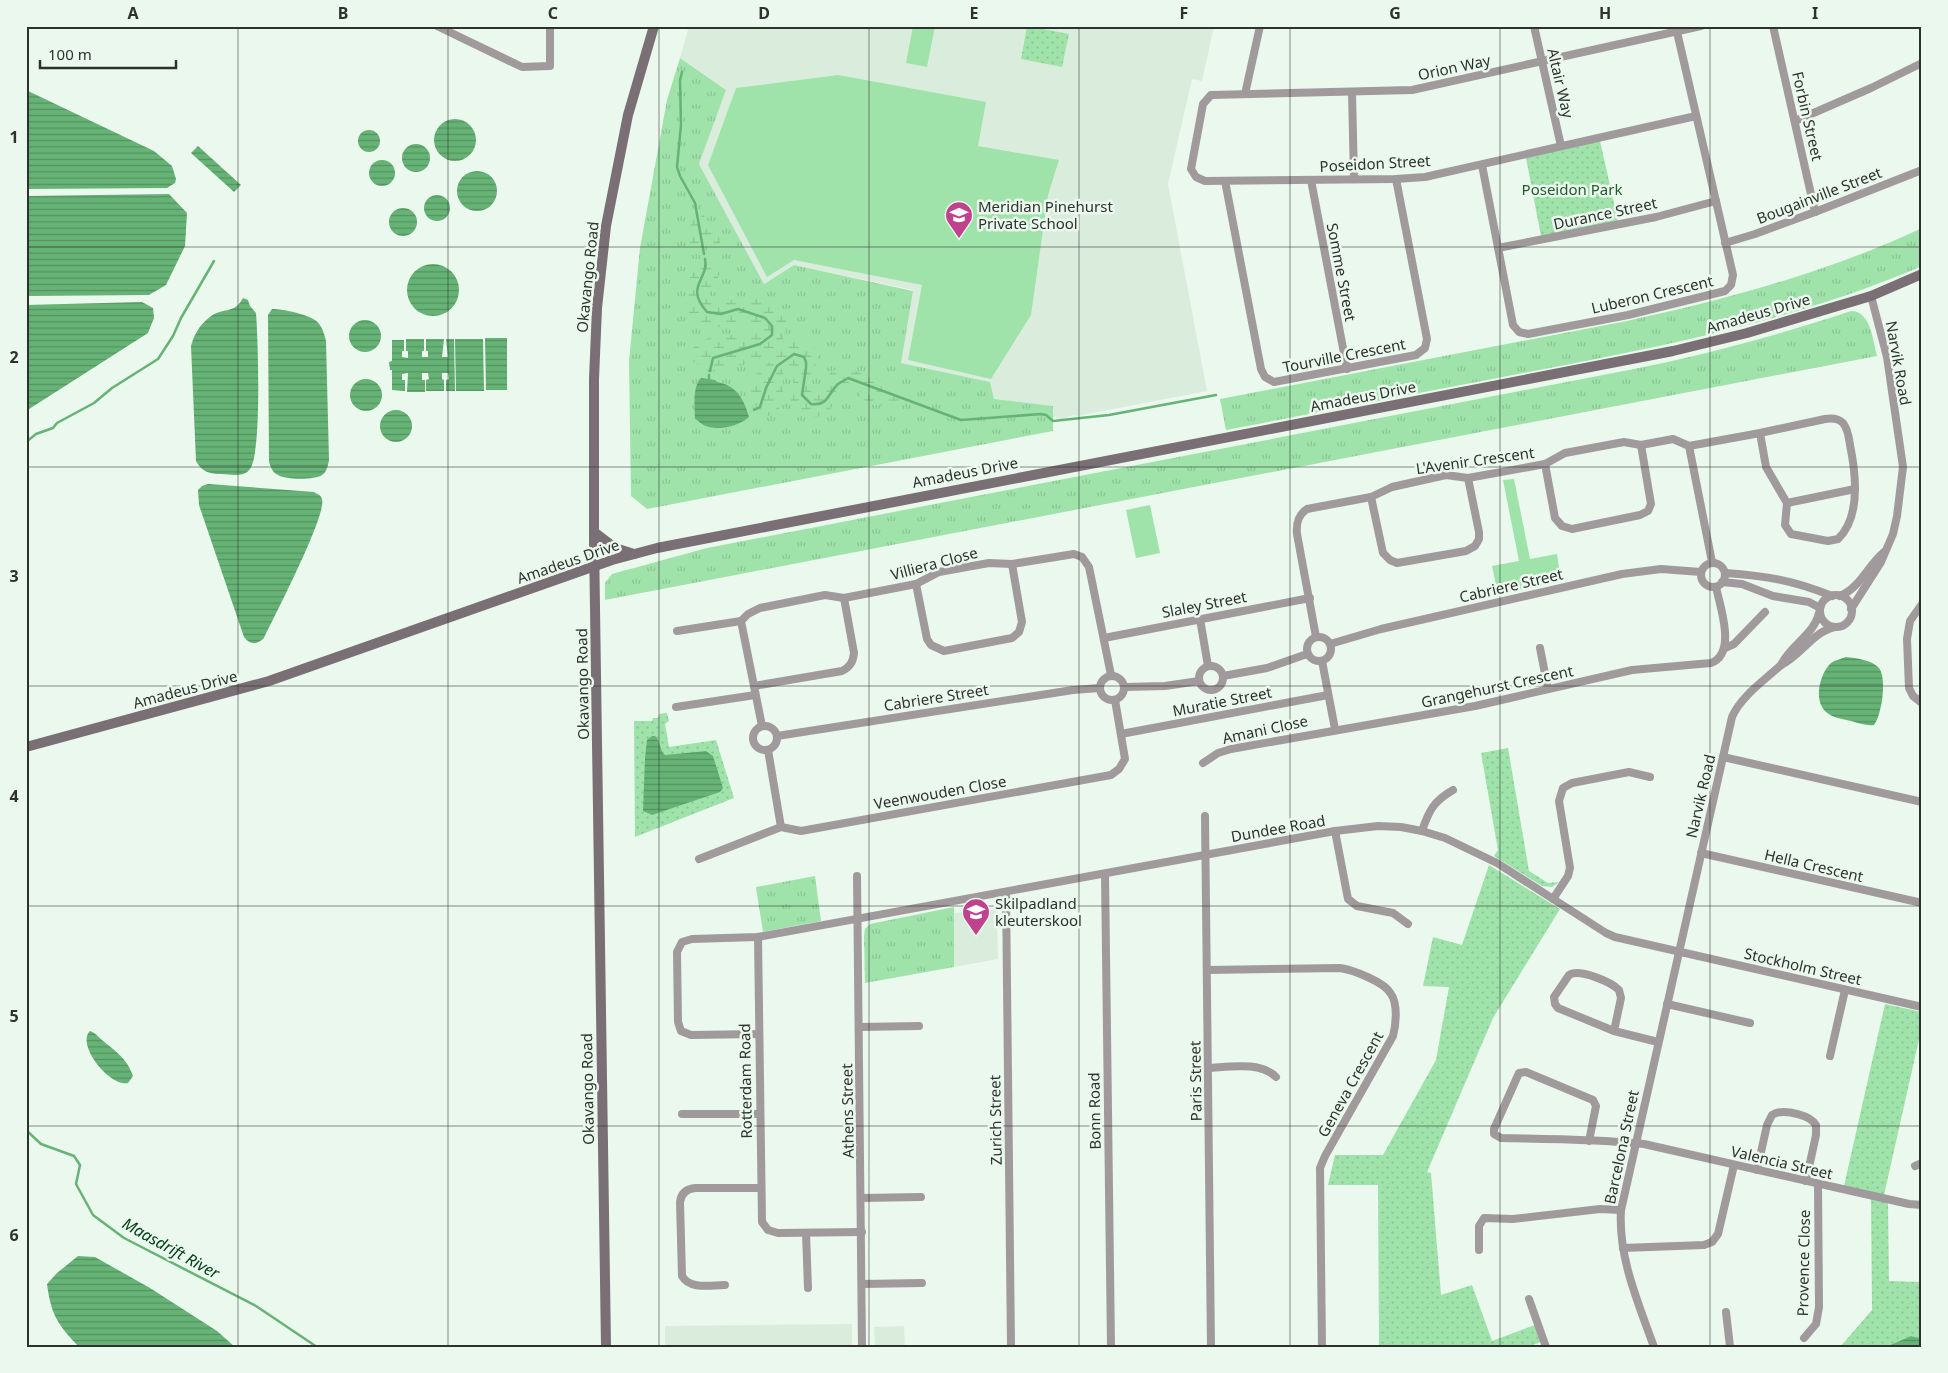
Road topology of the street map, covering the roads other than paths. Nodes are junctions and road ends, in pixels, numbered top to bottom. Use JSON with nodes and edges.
{"nodes":[{"id":1,"x":437,"y":26,"type":"edge"},
{"id":2,"x":550,"y":26,"type":"edge"},
{"id":3,"x":654,"y":26,"type":"edge"},
{"id":4,"x":1260,"y":26,"type":"edge"},
{"id":5,"x":1534,"y":26,"type":"edge"},
{"id":6,"x":1700,"y":26,"type":"edge"},
{"id":7,"x":1773,"y":26,"type":"edge"},
{"id":8,"x":1677,"y":32,"type":"junction"},
{"id":9,"x":1542,"y":62,"type":"junction"},
{"id":10,"x":1922,"y":63,"type":"edge"},
{"id":11,"x":1352,"y":92,"type":"junction"},
{"id":12,"x":1246,"y":94,"type":"junction"},
{"id":13,"x":1209,"y":96,"type":"joint"},
{"id":14,"x":1696,"y":116,"type":"junction"},
{"id":15,"x":1795,"y":121,"type":"junction"},
{"id":16,"x":1561,"y":146,"type":"junction"},
{"id":17,"x":1482,"y":165,"type":"junction"},
{"id":18,"x":1922,"y":170,"type":"edge"},
{"id":19,"x":1354,"y":179,"type":"junction"},
{"id":20,"x":1396,"y":179,"type":"junction"},
{"id":21,"x":1310,"y":180,"type":"junction"},
{"id":22,"x":1225,"y":181,"type":"junction"},
{"id":23,"x":1716,"y":201,"type":"junction"},
{"id":24,"x":1816,"y":212,"type":"junction"},
{"id":25,"x":1725,"y":242,"type":"junction"},
{"id":26,"x":1498,"y":248,"type":"junction"},
{"id":27,"x":1922,"y":274,"type":"edge"},
{"id":28,"x":1871,"y":296,"type":"junction"},
{"id":29,"x":1347,"y":368,"type":"junction"},
{"id":30,"x":1760,"y":433,"type":"junction"},
{"id":31,"x":1641,"y":445,"type":"junction"},
{"id":32,"x":1689,"y":446,"type":"junction"},
{"id":33,"x":1545,"y":464,"type":"junction"},
{"id":34,"x":1468,"y":478,"type":"junction"},
{"id":35,"x":1855,"y":488,"type":"junction"},
{"id":36,"x":1371,"y":497,"type":"junction"},
{"id":37,"x":1788,"y":503,"type":"junction"},
{"id":38,"x":594,"y":532,"type":"junction"},
{"id":39,"x":1884,"y":552,"type":"junction"},
{"id":40,"x":635,"y":554,"type":"junction"},
{"id":41,"x":1712,"y":562,"type":"junction"},
{"id":42,"x":1012,"y":564,"type":"junction"},
{"id":43,"x":594,"y":566,"type":"junction"},
{"id":44,"x":1700,"y":572,"type":"junction"},
{"id":45,"x":1725,"y":573,"type":"junction"},
{"id":46,"x":1794,"y":582,"type":"junction"},
{"id":47,"x":916,"y":584,"type":"junction"},
{"id":48,"x":1719,"y":584,"type":"junction"},
{"id":49,"x":1832,"y":596,"type":"junction"},
{"id":50,"x":1840,"y":596,"type":"junction"},
{"id":51,"x":844,"y":598,"type":"junction"},
{"id":52,"x":1310,"y":598,"type":"junction"},
{"id":53,"x":1792,"y":598,"type":"junction"},
{"id":54,"x":1922,"y":604,"type":"edge"},
{"id":55,"x":1851,"y":609,"type":"junction"},
{"id":56,"x":1820,"y":610,"type":"junction"},
{"id":57,"x":1765,"y":612,"type":"dead end"},
{"id":58,"x":1200,"y":619,"type":"junction"},
{"id":59,"x":742,"y":621,"type":"junction"},
{"id":60,"x":1834,"y":627,"type":"junction"},
{"id":61,"x":677,"y":631,"type":"dead end"},
{"id":62,"x":1316,"y":637,"type":"junction"},
{"id":63,"x":1104,"y":638,"type":"junction"},
{"id":64,"x":1330,"y":644,"type":"junction"},
{"id":65,"x":1540,"y":648,"type":"dead end"},
{"id":66,"x":1725,"y":648,"type":"junction"},
{"id":67,"x":1307,"y":654,"type":"junction"},
{"id":68,"x":1322,"y":661,"type":"junction"},
{"id":69,"x":1781,"y":664,"type":"junction"},
{"id":70,"x":1208,"y":666,"type":"junction"},
{"id":71,"x":1111,"y":675,"type":"junction"},
{"id":72,"x":1223,"y":676,"type":"junction"},
{"id":73,"x":1199,"y":681,"type":"junction"},
{"id":74,"x":754,"y":686,"type":"junction"},
{"id":75,"x":1125,"y":687,"type":"junction"},
{"id":76,"x":1100,"y":688,"type":"junction"},
{"id":77,"x":1548,"y":689,"type":"junction"},
{"id":78,"x":755,"y":695,"type":"junction"},
{"id":79,"x":1328,"y":695,"type":"junction"},
{"id":80,"x":1115,"y":700,"type":"junction"},
{"id":81,"x":1922,"y":703,"type":"edge"},
{"id":82,"x":676,"y":707,"type":"dead end"},
{"id":83,"x":762,"y":726,"type":"junction"},
{"id":84,"x":1335,"y":729,"type":"junction"},
{"id":85,"x":1121,"y":734,"type":"junction"},
{"id":86,"x":777,"y":736,"type":"junction"},
{"id":87,"x":26,"y":747,"type":"edge"},
{"id":88,"x":768,"y":750,"type":"junction"},
{"id":89,"x":1723,"y":757,"type":"junction"},
{"id":90,"x":1203,"y":763,"type":"dead end"},
{"id":91,"x":1650,"y":777,"type":"dead end"},
{"id":92,"x":1453,"y":790,"type":"dead end"},
{"id":93,"x":1922,"y":802,"type":"edge"},
{"id":94,"x":1206,"y":816,"type":"dead end"},
{"id":95,"x":781,"y":827,"type":"junction"},
{"id":96,"x":1422,"y":831,"type":"junction"},
{"id":97,"x":1334,"y":832,"type":"junction"},
{"id":98,"x":1701,"y":853,"type":"junction"},
{"id":99,"x":1206,"y":855,"type":"junction"},
{"id":100,"x":699,"y":859,"type":"dead end"},
{"id":101,"x":1105,"y":874,"type":"junction"},
{"id":102,"x":857,"y":876,"type":"dead end"},
{"id":103,"x":1006,"y":892,"type":"junction"},
{"id":104,"x":1553,"y":899,"type":"junction"},
{"id":105,"x":1922,"y":903,"type":"edge"},
{"id":106,"x":858,"y":919,"type":"junction"},
{"id":107,"x":1408,"y":924,"type":"dead end"},
{"id":108,"x":758,"y":937,"type":"junction"},
{"id":109,"x":1679,"y":952,"type":"junction"},
{"id":110,"x":1207,"y":970,"type":"junction"},
{"id":111,"x":1845,"y":990,"type":"junction"},
{"id":112,"x":1667,"y":1004,"type":"junction"},
{"id":113,"x":1922,"y":1007,"type":"edge"},
{"id":114,"x":1750,"y":1022,"type":"dead end"},
{"id":115,"x":919,"y":1026,"type":"dead end"},
{"id":116,"x":859,"y":1027,"type":"junction"},
{"id":117,"x":1614,"y":1031,"type":"junction"},
{"id":118,"x":759,"y":1034,"type":"junction"},
{"id":119,"x":1658,"y":1042,"type":"junction"},
{"id":120,"x":1830,"y":1056,"type":"dead end"},
{"id":121,"x":1208,"y":1068,"type":"junction"},
{"id":122,"x":1276,"y":1077,"type":"dead end"},
{"id":123,"x":682,"y":1114,"type":"dead end"},
{"id":124,"x":760,"y":1114,"type":"junction"},
{"id":125,"x":1589,"y":1141,"type":"junction"},
{"id":126,"x":1636,"y":1143,"type":"junction"},
{"id":127,"x":1734,"y":1165,"type":"junction"},
{"id":128,"x":1758,"y":1170,"type":"junction"},
{"id":129,"x":1806,"y":1181,"type":"junction"},
{"id":130,"x":1818,"y":1184,"type":"junction"},
{"id":131,"x":761,"y":1188,"type":"junction"},
{"id":132,"x":921,"y":1197,"type":"dead end"},
{"id":133,"x":861,"y":1198,"type":"junction"},
{"id":134,"x":1922,"y":1206,"type":"edge"},
{"id":135,"x":1621,"y":1210,"type":"junction"},
{"id":136,"x":862,"y":1232,"type":"junction"},
{"id":137,"x":806,"y":1233,"type":"junction"},
{"id":138,"x":1623,"y":1248,"type":"junction"},
{"id":139,"x":1479,"y":1250,"type":"dead end"},
{"id":140,"x":922,"y":1283,"type":"dead end"},
{"id":141,"x":862,"y":1284,"type":"junction"},
{"id":142,"x":725,"y":1285,"type":"dead end"},
{"id":143,"x":808,"y":1288,"type":"dead end"},
{"id":144,"x":1530,"y":1299,"type":"dead end"},
{"id":145,"x":1726,"y":1312,"type":"dead end"},
{"id":146,"x":1804,"y":1338,"type":"dead end"},
{"id":147,"x":606,"y":1347,"type":"edge"},
{"id":148,"x":862,"y":1347,"type":"edge"},
{"id":149,"x":1011,"y":1347,"type":"edge"},
{"id":150,"x":1111,"y":1347,"type":"edge"},
{"id":151,"x":1211,"y":1347,"type":"edge"},
{"id":152,"x":1322,"y":1347,"type":"edge"},
{"id":153,"x":1546,"y":1347,"type":"edge"},
{"id":154,"x":1654,"y":1347,"type":"edge"},
{"id":155,"x":1730,"y":1347,"type":"edge"}],
"edges":[{"from":1,"to":2,"type":"street"},
{"from":3,"to":38,"type":"street","name":"Okavango Road"},
{"from":4,"to":12,"type":"street"},
{"from":5,"to":9,"type":"street","name":"Altair Way"},
{"from":6,"to":8,"type":"street","name":"Orion Way"},
{"from":7,"to":15,"type":"street","name":"Forbin Street"},
{"from":8,"to":9,"type":"street","name":"Orion Way"},
{"from":8,"to":14,"type":"street","name":"Luberon Crescent"},
{"from":9,"to":11,"type":"street","name":"Orion Way"},
{"from":9,"to":16,"type":"street","name":"Altair Way"},
{"from":10,"to":15,"type":"street"},
{"from":11,"to":12,"type":"street","name":"Orion Way"},
{"from":11,"to":19,"type":"street"},
{"from":12,"to":13,"type":"street","name":"Orion Way"},
{"from":13,"to":22,"type":"street","name":"Poseidon Street"},
{"from":14,"to":16,"type":"street","name":"Poseidon Street"},
{"from":14,"to":23,"type":"street","name":"Luberon Crescent"},
{"from":15,"to":24,"type":"street","name":"Forbin Street"},
{"from":16,"to":17,"type":"street","name":"Poseidon Street"},
{"from":17,"to":20,"type":"street","name":"Poseidon Street"},
{"from":17,"to":26,"type":"street","name":"Luberon Crescent"},
{"from":18,"to":24,"type":"street","name":"Bougainville Street"},
{"from":19,"to":20,"type":"street","name":"Poseidon Street"},
{"from":19,"to":21,"type":"street","name":"Poseidon Street"},
{"from":20,"to":29,"type":"street","name":"Tourville Crescent"},
{"from":21,"to":22,"type":"street","name":"Poseidon Street"},
{"from":21,"to":29,"type":"street","name":"Somme Street"},
{"from":22,"to":29,"type":"street","name":"Tourville Crescent"},
{"from":23,"to":25,"type":"street","name":"Luberon Crescent"},
{"from":23,"to":26,"type":"street","name":"Durance Street"},
{"from":24,"to":25,"type":"street","name":"Bougainville Street"},
{"from":25,"to":26,"type":"street","name":"Luberon Crescent"},
{"from":27,"to":28,"type":"street","name":"Amadeus Drive"},
{"from":28,"to":39,"type":"street","name":"Narvik Road"},
{"from":28,"to":40,"type":"street","name":"Amadeus Drive"},
{"from":30,"to":32,"type":"street"},
{"from":30,"to":35,"type":"street"},
{"from":30,"to":37,"type":"street"},
{"from":31,"to":32,"type":"street","name":"L'Avenir Crescent"},
{"from":31,"to":33,"type":"street","name":"L'Avenir Crescent"},
{"from":31,"to":33,"type":"street"},
{"from":32,"to":41,"type":"street"},
{"from":33,"to":34,"type":"street","name":"L'Avenir Crescent"},
{"from":34,"to":36,"type":"street","name":"L'Avenir Crescent"},
{"from":34,"to":36,"type":"street"},
{"from":35,"to":37,"type":"street"},
{"from":35,"to":37,"type":"street"},
{"from":36,"to":52,"type":"street","name":"L'Avenir Crescent"},
{"from":38,"to":40,"type":"street"},
{"from":38,"to":43,"type":"street","name":"Okavango Road"},
{"from":39,"to":50,"type":"street","name":"Narvik Road"},
{"from":39,"to":55,"type":"street","name":"Narvik Road"},
{"from":40,"to":43,"type":"street","name":"Amadeus Drive"},
{"from":41,"to":44,"type":"street"},
{"from":41,"to":45,"type":"street"},
{"from":42,"to":47,"type":"street","name":"Villiera Close"},
{"from":42,"to":47,"type":"street"},
{"from":42,"to":63,"type":"street","name":"Villiera Close"},
{"from":43,"to":87,"type":"street","name":"Amadeus Drive"},
{"from":43,"to":147,"type":"street","name":"Okavango Road"},
{"from":44,"to":48,"type":"street"},
{"from":44,"to":64,"type":"street","name":"Cabriere Street"},
{"from":45,"to":46,"type":"street"},
{"from":45,"to":48,"type":"street"},
{"from":46,"to":49,"type":"street"},
{"from":46,"to":53,"type":"street"},
{"from":47,"to":51,"type":"street","name":"Villiera Close"},
{"from":48,"to":53,"type":"street"},
{"from":48,"to":66,"type":"street"},
{"from":49,"to":50,"type":"street"},
{"from":49,"to":56,"type":"street"},
{"from":50,"to":55,"type":"street"},
{"from":51,"to":59,"type":"street","name":"Villiera Close"},
{"from":51,"to":74,"type":"street"},
{"from":52,"to":58,"type":"street","name":"Slaley Street"},
{"from":52,"to":62,"type":"street","name":"L'Avenir Crescent"},
{"from":53,"to":56,"type":"street"},
{"from":54,"to":81,"type":"street"},
{"from":55,"to":60,"type":"street"},
{"from":56,"to":60,"type":"street"},
{"from":56,"to":69,"type":"street","name":"Narvik Road"},
{"from":57,"to":66,"type":"street","name":"Grangehurst Crescent"},
{"from":58,"to":63,"type":"street","name":"Slaley Street"},
{"from":58,"to":70,"type":"street"},
{"from":59,"to":61,"type":"street","name":"Villiera Close"},
{"from":59,"to":74,"type":"street"},
{"from":60,"to":69,"type":"street","name":"Narvik Road"},
{"from":62,"to":64,"type":"street"},
{"from":62,"to":67,"type":"street"},
{"from":63,"to":71,"type":"street","name":"Villiera Close"},
{"from":64,"to":68,"type":"street"},
{"from":65,"to":77,"type":"street"},
{"from":66,"to":77,"type":"street","name":"Grangehurst Crescent"},
{"from":67,"to":68,"type":"street"},
{"from":67,"to":72,"type":"street"},
{"from":68,"to":79,"type":"street"},
{"from":69,"to":89,"type":"street","name":"Narvik Road"},
{"from":70,"to":72,"type":"street"},
{"from":70,"to":73,"type":"street"},
{"from":71,"to":75,"type":"street"},
{"from":71,"to":76,"type":"street"},
{"from":72,"to":73,"type":"street"},
{"from":73,"to":75,"type":"street"},
{"from":74,"to":78,"type":"street"},
{"from":75,"to":80,"type":"street"},
{"from":76,"to":80,"type":"street"},
{"from":76,"to":86,"type":"street","name":"Cabriere Street"},
{"from":77,"to":84,"type":"street","name":"Grangehurst Crescent"},
{"from":78,"to":82,"type":"street"},
{"from":78,"to":83,"type":"street"},
{"from":79,"to":84,"type":"street"},
{"from":79,"to":85,"type":"street","name":"Muratie Street"},
{"from":80,"to":85,"type":"street","name":"Veenwouden Close"},
{"from":83,"to":86,"type":"street"},
{"from":83,"to":88,"type":"street"},
{"from":84,"to":90,"type":"street","name":"Amani Close"},
{"from":85,"to":95,"type":"street","name":"Veenwouden Close"},
{"from":86,"to":88,"type":"street"},
{"from":88,"to":95,"type":"street"},
{"from":89,"to":93,"type":"street"},
{"from":89,"to":98,"type":"street","name":"Narvik Road"},
{"from":91,"to":104,"type":"street"},
{"from":92,"to":96,"type":"street"},
{"from":94,"to":99,"type":"street","name":"Paris Street"},
{"from":95,"to":100,"type":"street","name":"Veenwouden Close"},
{"from":96,"to":97,"type":"street","name":"Dundee Road"},
{"from":96,"to":104,"type":"street","name":"Dundee Road"},
{"from":97,"to":99,"type":"street","name":"Dundee Road"},
{"from":97,"to":107,"type":"street"},
{"from":98,"to":105,"type":"street","name":"Hella Crescent"},
{"from":98,"to":109,"type":"street","name":"Narvik Road"},
{"from":99,"to":101,"type":"street","name":"Dundee Road"},
{"from":99,"to":110,"type":"street","name":"Paris Street"},
{"from":101,"to":103,"type":"street","name":"Dundee Road"},
{"from":101,"to":150,"type":"street","name":"Bonn Road"},
{"from":102,"to":106,"type":"street","name":"Athens Street"},
{"from":103,"to":106,"type":"street","name":"Dundee Road"},
{"from":103,"to":149,"type":"street","name":"Zurich Street"},
{"from":104,"to":109,"type":"street","name":"Dundee Road"},
{"from":106,"to":108,"type":"street"},
{"from":106,"to":116,"type":"street","name":"Athens Street"},
{"from":108,"to":118,"type":"street","name":"Rotterdam Road"},
{"from":108,"to":118,"type":"street"},
{"from":109,"to":111,"type":"street","name":"Stockholm Street"},
{"from":109,"to":112,"type":"street","name":"Barcelona Street"},
{"from":110,"to":121,"type":"street","name":"Paris Street"},
{"from":110,"to":152,"type":"street","name":"Geneva Crescent"},
{"from":111,"to":113,"type":"street","name":"Stockholm Street"},
{"from":111,"to":120,"type":"street"},
{"from":112,"to":114,"type":"street"},
{"from":112,"to":119,"type":"street","name":"Barcelona Street"},
{"from":115,"to":116,"type":"street"},
{"from":116,"to":133,"type":"street","name":"Athens Street"},
{"from":117,"to":117,"type":"street"},
{"from":117,"to":119,"type":"street"},
{"from":118,"to":124,"type":"street","name":"Rotterdam Road"},
{"from":119,"to":126,"type":"street","name":"Barcelona Street"},
{"from":121,"to":122,"type":"street"},
{"from":121,"to":151,"type":"street","name":"Paris Street"},
{"from":123,"to":124,"type":"street"},
{"from":124,"to":131,"type":"street","name":"Rotterdam Road"},
{"from":125,"to":125,"type":"street","name":"Valencia Street"},
{"from":125,"to":126,"type":"street","name":"Valencia Street"},
{"from":126,"to":127,"type":"street","name":"Valencia Street"},
{"from":126,"to":135,"type":"street","name":"Barcelona Street"},
{"from":127,"to":128,"type":"street","name":"Valencia Street"},
{"from":127,"to":138,"type":"street"},
{"from":128,"to":129,"type":"street","name":"Valencia Street"},
{"from":128,"to":129,"type":"street"},
{"from":129,"to":130,"type":"street","name":"Valencia Street"},
{"from":130,"to":134,"type":"street","name":"Valencia Street"},
{"from":130,"to":146,"type":"street","name":"Provence Close"},
{"from":131,"to":137,"type":"street","name":"Rotterdam Road"},
{"from":131,"to":142,"type":"street"},
{"from":132,"to":133,"type":"street"},
{"from":133,"to":136,"type":"street","name":"Athens Street"},
{"from":135,"to":138,"type":"street","name":"Barcelona Street"},
{"from":135,"to":139,"type":"street"},
{"from":136,"to":137,"type":"street","name":"Rotterdam Road"},
{"from":136,"to":141,"type":"street","name":"Athens Street"},
{"from":137,"to":143,"type":"street"},
{"from":138,"to":154,"type":"street","name":"Barcelona Street"},
{"from":140,"to":141,"type":"street"},
{"from":141,"to":148,"type":"street","name":"Athens Street"},
{"from":144,"to":153,"type":"street"},
{"from":145,"to":155,"type":"street"}]}
